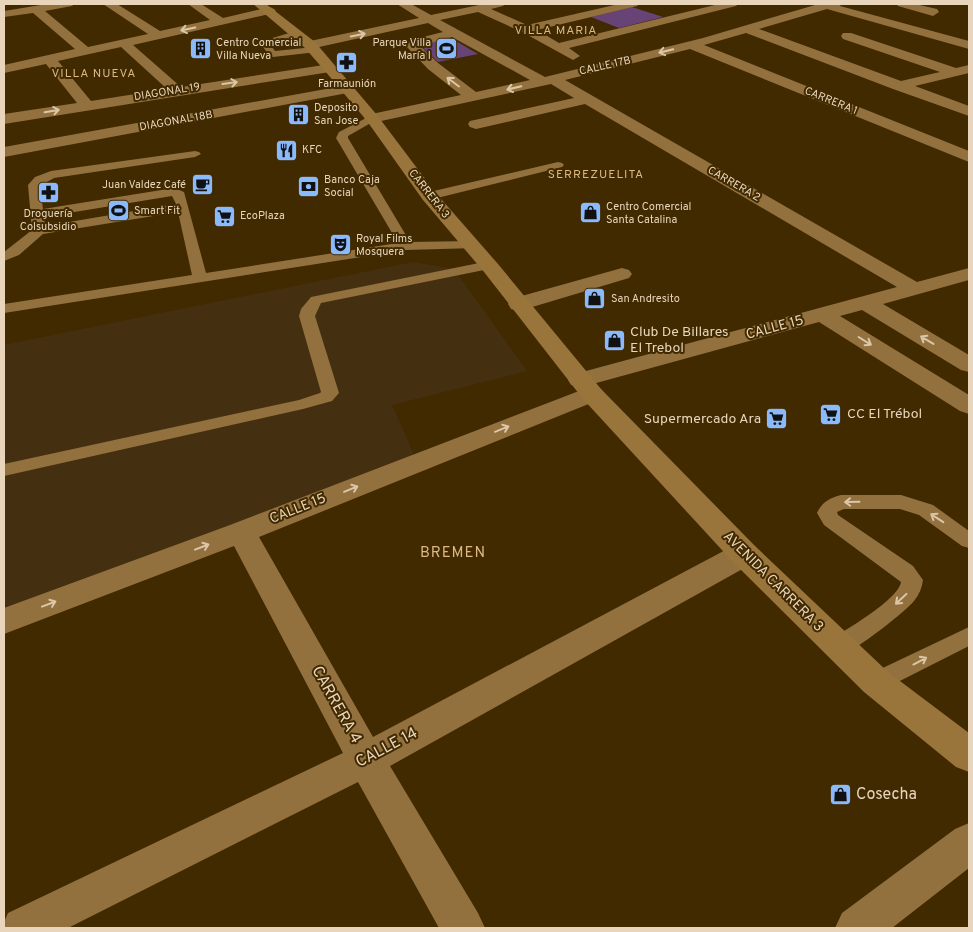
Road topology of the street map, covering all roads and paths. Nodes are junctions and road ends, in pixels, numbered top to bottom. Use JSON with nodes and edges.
{"nodes":[{"id":1,"x":68,"y":4,"type":"edge"},
{"id":2,"x":109,"y":4,"type":"edge"},
{"id":3,"x":194,"y":4,"type":"edge"},
{"id":4,"x":403,"y":4,"type":"edge"},
{"id":5,"x":499,"y":4,"type":"edge"},
{"id":6,"x":633,"y":4,"type":"edge"},
{"id":7,"x":732,"y":4,"type":"edge"},
{"id":8,"x":827,"y":4,"type":"edge"},
{"id":9,"x":902,"y":4,"type":"edge"},
{"id":10,"x":265,"y":7,"type":"edge"},
{"id":11,"x":479,"y":8,"type":"junction"},
{"id":12,"x":35,"y":9,"type":"junction"},
{"id":13,"x":661,"y":10,"type":"dead end"},
{"id":14,"x":933,"y":12,"type":"dead end"},
{"id":15,"x":4,"y":14,"type":"edge"},
{"id":16,"x":679,"y":17,"type":"junction"},
{"id":17,"x":430,"y":19,"type":"junction"},
{"id":18,"x":221,"y":22,"type":"junction"},
{"id":19,"x":898,"y":25,"type":"junction"},
{"id":20,"x":526,"y":29,"type":"junction"},
{"id":21,"x":748,"y":29,"type":"junction"},
{"id":22,"x":960,"y":31,"type":"dead end"},
{"id":23,"x":454,"y":33,"type":"junction"},
{"id":24,"x":296,"y":34,"type":"junction"},
{"id":25,"x":730,"y":34,"type":"junction"},
{"id":26,"x":158,"y":35,"type":"junction"},
{"id":27,"x":940,"y":36,"type":"junction"},
{"id":28,"x":821,"y":41,"type":"dead end"},
{"id":29,"x":124,"y":43,"type":"junction"},
{"id":30,"x":692,"y":45,"type":"junction"},
{"id":31,"x":969,"y":45,"type":"edge"},
{"id":32,"x":794,"y":46,"type":"junction"},
{"id":33,"x":558,"y":47,"type":"junction"},
{"id":34,"x":312,"y":48,"type":"junction"},
{"id":35,"x":84,"y":51,"type":"junction"},
{"id":36,"x":491,"y":54,"type":"junction"},
{"id":37,"x":472,"y":58,"type":"dead end"},
{"id":38,"x":49,"y":59,"type":"junction"},
{"id":39,"x":452,"y":62,"type":"dead end"},
{"id":40,"x":6,"y":65,"type":"edge"},
{"id":41,"x":433,"y":66,"type":"junction"},
{"id":42,"x":330,"y":68,"type":"junction"},
{"id":43,"x":596,"y":68,"type":"junction"},
{"id":44,"x":969,"y":69,"type":"edge"},
{"id":45,"x":955,"y":72,"type":"junction"},
{"id":46,"x":548,"y":80,"type":"junction"},
{"id":47,"x":901,"y":85,"type":"junction"},
{"id":48,"x":348,"y":89,"type":"junction"},
{"id":49,"x":177,"y":91,"type":"junction"},
{"id":50,"x":872,"y":92,"type":"dead end"},
{"id":51,"x":474,"y":97,"type":"junction"},
{"id":52,"x":853,"y":97,"type":"dead end"},
{"id":53,"x":588,"y":99,"type":"junction"},
{"id":54,"x":834,"y":102,"type":"junction"},
{"id":55,"x":87,"y":104,"type":"junction"},
{"id":56,"x":969,"y":111,"type":"edge"},
{"id":57,"x":372,"y":118,"type":"junction"},
{"id":58,"x":4,"y":119,"type":"edge"},
{"id":59,"x":476,"y":124,"type":"dead end"},
{"id":60,"x":4,"y":152,"type":"edge"},
{"id":61,"x":195,"y":154,"type":"dead end"},
{"id":62,"x":969,"y":157,"type":"edge"},
{"id":63,"x":558,"y":165,"type":"dead end"},
{"id":64,"x":429,"y":196,"type":"junction"},
{"id":65,"x":182,"y":207,"type":"junction"},
{"id":66,"x":36,"y":214,"type":"junction"},
{"id":67,"x":39,"y":231,"type":"junction"},
{"id":68,"x":471,"y":245,"type":"junction"},
{"id":69,"x":406,"y":246,"type":"junction"},
{"id":70,"x":4,"y":257,"type":"edge"},
{"id":71,"x":489,"y":265,"type":"junction"},
{"id":72,"x":622,"y":274,"type":"dead end"},
{"id":73,"x":969,"y":274,"type":"edge"},
{"id":74,"x":200,"y":278,"type":"junction"},
{"id":75,"x":915,"y":290,"type":"junction"},
{"id":76,"x":866,"y":303,"type":"junction"},
{"id":77,"x":519,"y":304,"type":"junction"},
{"id":78,"x":4,"y":309,"type":"edge"},
{"id":79,"x":823,"y":315,"type":"junction"},
{"id":80,"x":969,"y":365,"type":"edge"},
{"id":81,"x":586,"y":387,"type":"junction"},
{"id":82,"x":969,"y":406,"type":"edge"},
{"id":83,"x":4,"y":470,"type":"edge"},
{"id":84,"x":240,"y":532,"type":"junction"},
{"id":85,"x":969,"y":541,"type":"edge"},
{"id":86,"x":744,"y":554,"type":"junction"},
{"id":87,"x":4,"y":621,"type":"edge"},
{"id":88,"x":969,"y":636,"type":"edge"},
{"id":89,"x":838,"y":646,"type":"junction"},
{"id":90,"x":876,"y":682,"type":"junction"},
{"id":91,"x":969,"y":755,"type":"edge"},
{"id":92,"x":366,"y":760,"type":"junction"},
{"id":93,"x":969,"y":843,"type":"edge"},
{"id":94,"x":23,"y":928,"type":"edge"},
{"id":95,"x":463,"y":928,"type":"edge"},
{"id":96,"x":858,"y":928,"type":"edge"}],
"edges":[{"from":1,"to":12,"type":"street"},
{"from":2,"to":26,"type":"street"},
{"from":3,"to":18,"type":"street"},
{"from":4,"to":17,"type":"street","name":"CARRERA 2"},
{"from":5,"to":11,"type":"street"},
{"from":6,"to":20,"type":"street"},
{"from":7,"to":16,"type":"street"},
{"from":8,"to":19,"type":"street"},
{"from":8,"to":21,"type":"street","name":"CALLE 17B"},
{"from":9,"to":14,"type":"street"},
{"from":10,"to":18,"type":"street"},
{"from":10,"to":24,"type":"main road","name":"CARRERA 3"},
{"from":11,"to":17,"type":"street"},
{"from":11,"to":20,"type":"street"},
{"from":12,"to":15,"type":"street"},
{"from":12,"to":35,"type":"street"},
{"from":13,"to":16,"type":"street"},
{"from":16,"to":25,"type":"street"},
{"from":16,"to":33,"type":"street"},
{"from":17,"to":23,"type":"street","name":"CARRERA 2"},
{"from":34,"to":17,"type":"street","one_way":true},
{"from":18,"to":26,"type":"street","one_way":true},
{"from":19,"to":27,"type":"street"},
{"from":19,"to":45,"type":"street"},
{"from":20,"to":33,"type":"street"},
{"from":21,"to":25,"type":"street","name":"CALLE 17B"},
{"from":21,"to":32,"type":"street"},
{"from":22,"to":27,"type":"street"},
{"from":23,"to":36,"type":"street","name":"CARRERA 2"},
{"from":23,"to":41,"type":"street"},
{"from":24,"to":34,"type":"main road","name":"CARRERA 3"},
{"from":24,"to":34,"type":"lane"},
{"from":25,"to":30,"type":"street","name":"CALLE 17B"},
{"from":26,"to":29,"type":"street"},
{"from":27,"to":31,"type":"street"},
{"from":28,"to":32,"type":"street"},
{"from":29,"to":35,"type":"street"},
{"from":29,"to":49,"type":"street"},
{"from":30,"to":43,"type":"street","name":"CALLE 17B","one_way":true},
{"from":30,"to":54,"type":"street","name":"CARRERA 1"},
{"from":32,"to":47,"type":"street"},
{"from":33,"to":43,"type":"street"},
{"from":34,"to":42,"type":"main road","name":"CARRERA 3"},
{"from":35,"to":38,"type":"street"},
{"from":36,"to":37,"type":"street"},
{"from":36,"to":46,"type":"street","name":"CARRERA 2"},
{"from":38,"to":40,"type":"street"},
{"from":38,"to":55,"type":"street"},
{"from":39,"to":41,"type":"street"},
{"from":51,"to":41,"type":"street","one_way":true},
{"from":42,"to":48,"type":"main road","name":"CARRERA 3"},
{"from":49,"to":42,"type":"street","name":"DIAGONAL 19","one_way":true},
{"from":43,"to":46,"type":"street","name":"CALLE 17B"},
{"from":44,"to":45,"type":"street"},
{"from":45,"to":47,"type":"street"},
{"from":46,"to":51,"type":"street","name":"CALLE 17B","one_way":true},
{"from":46,"to":53,"type":"street","name":"CARRERA 2"},
{"from":47,"to":50,"type":"street"},
{"from":47,"to":56,"type":"street"},
{"from":48,"to":57,"type":"main road","name":"CARRERA 3"},
{"from":48,"to":60,"type":"street","name":"DIAGONAL 18B"},
{"from":49,"to":55,"type":"street","name":"DIAGONAL 19"},
{"from":51,"to":57,"type":"street","name":"CALLE 17B"},
{"from":52,"to":54,"type":"street"},
{"from":53,"to":59,"type":"street"},
{"from":53,"to":75,"type":"street","name":"CARRERA 2"},
{"from":54,"to":62,"type":"street","name":"CARRERA 1"},
{"from":58,"to":55,"type":"street","name":"DIAGONAL 19","one_way":true},
{"from":57,"to":64,"type":"main road","name":"CARRERA 3"},
{"from":57,"to":69,"type":"lane"},
{"from":61,"to":66,"type":"lane"},
{"from":63,"to":64,"type":"lane"},
{"from":64,"to":68,"type":"main road","name":"CARRERA 3"},
{"from":65,"to":66,"type":"lane"},
{"from":65,"to":67,"type":"lane"},
{"from":65,"to":74,"type":"lane"},
{"from":66,"to":67,"type":"lane"},
{"from":67,"to":70,"type":"lane"},
{"from":68,"to":69,"type":"lane"},
{"from":68,"to":71,"type":"main road","name":"CARRERA 3"},
{"from":69,"to":74,"type":"lane"},
{"from":71,"to":77,"type":"main road","name":"CARRERA 3"},
{"from":71,"to":83,"type":"lane"},
{"from":72,"to":77,"type":"street"},
{"from":73,"to":75,"type":"street","name":"CALLE 15"},
{"from":74,"to":78,"type":"lane"},
{"from":75,"to":76,"type":"street","name":"CALLE 15"},
{"from":76,"to":79,"type":"street","name":"CALLE 15"},
{"from":80,"to":76,"type":"street","one_way":true},
{"from":77,"to":81,"type":"main road","name":"CARRERA 3"},
{"from":79,"to":81,"type":"street","name":"CALLE 15"},
{"from":79,"to":82,"type":"street","one_way":true},
{"from":84,"to":81,"type":"street","name":"CALLE 15","one_way":true},
{"from":81,"to":86,"type":"main road","name":"AVENIDA CARRERA 3"},
{"from":87,"to":84,"type":"street","name":"CALLE 15","one_way":true},
{"from":84,"to":92,"type":"street","name":"CARRERA 4"},
{"from":85,"to":89,"type":"lane","one_way":true},
{"from":86,"to":89,"type":"main road","name":"AVENIDA CARRERA 3"},
{"from":86,"to":92,"type":"street","name":"CALLE 14"},
{"from":90,"to":88,"type":"lane","one_way":true},
{"from":89,"to":90,"type":"main road","name":"AVENIDA CARRERA 3"},
{"from":90,"to":91,"type":"main road","name":"AVENIDA CARRERA 3"},
{"from":92,"to":94,"type":"street","name":"CALLE 14"},
{"from":92,"to":95,"type":"street","name":"CARRERA 4"},
{"from":93,"to":96,"type":"street"}]}
